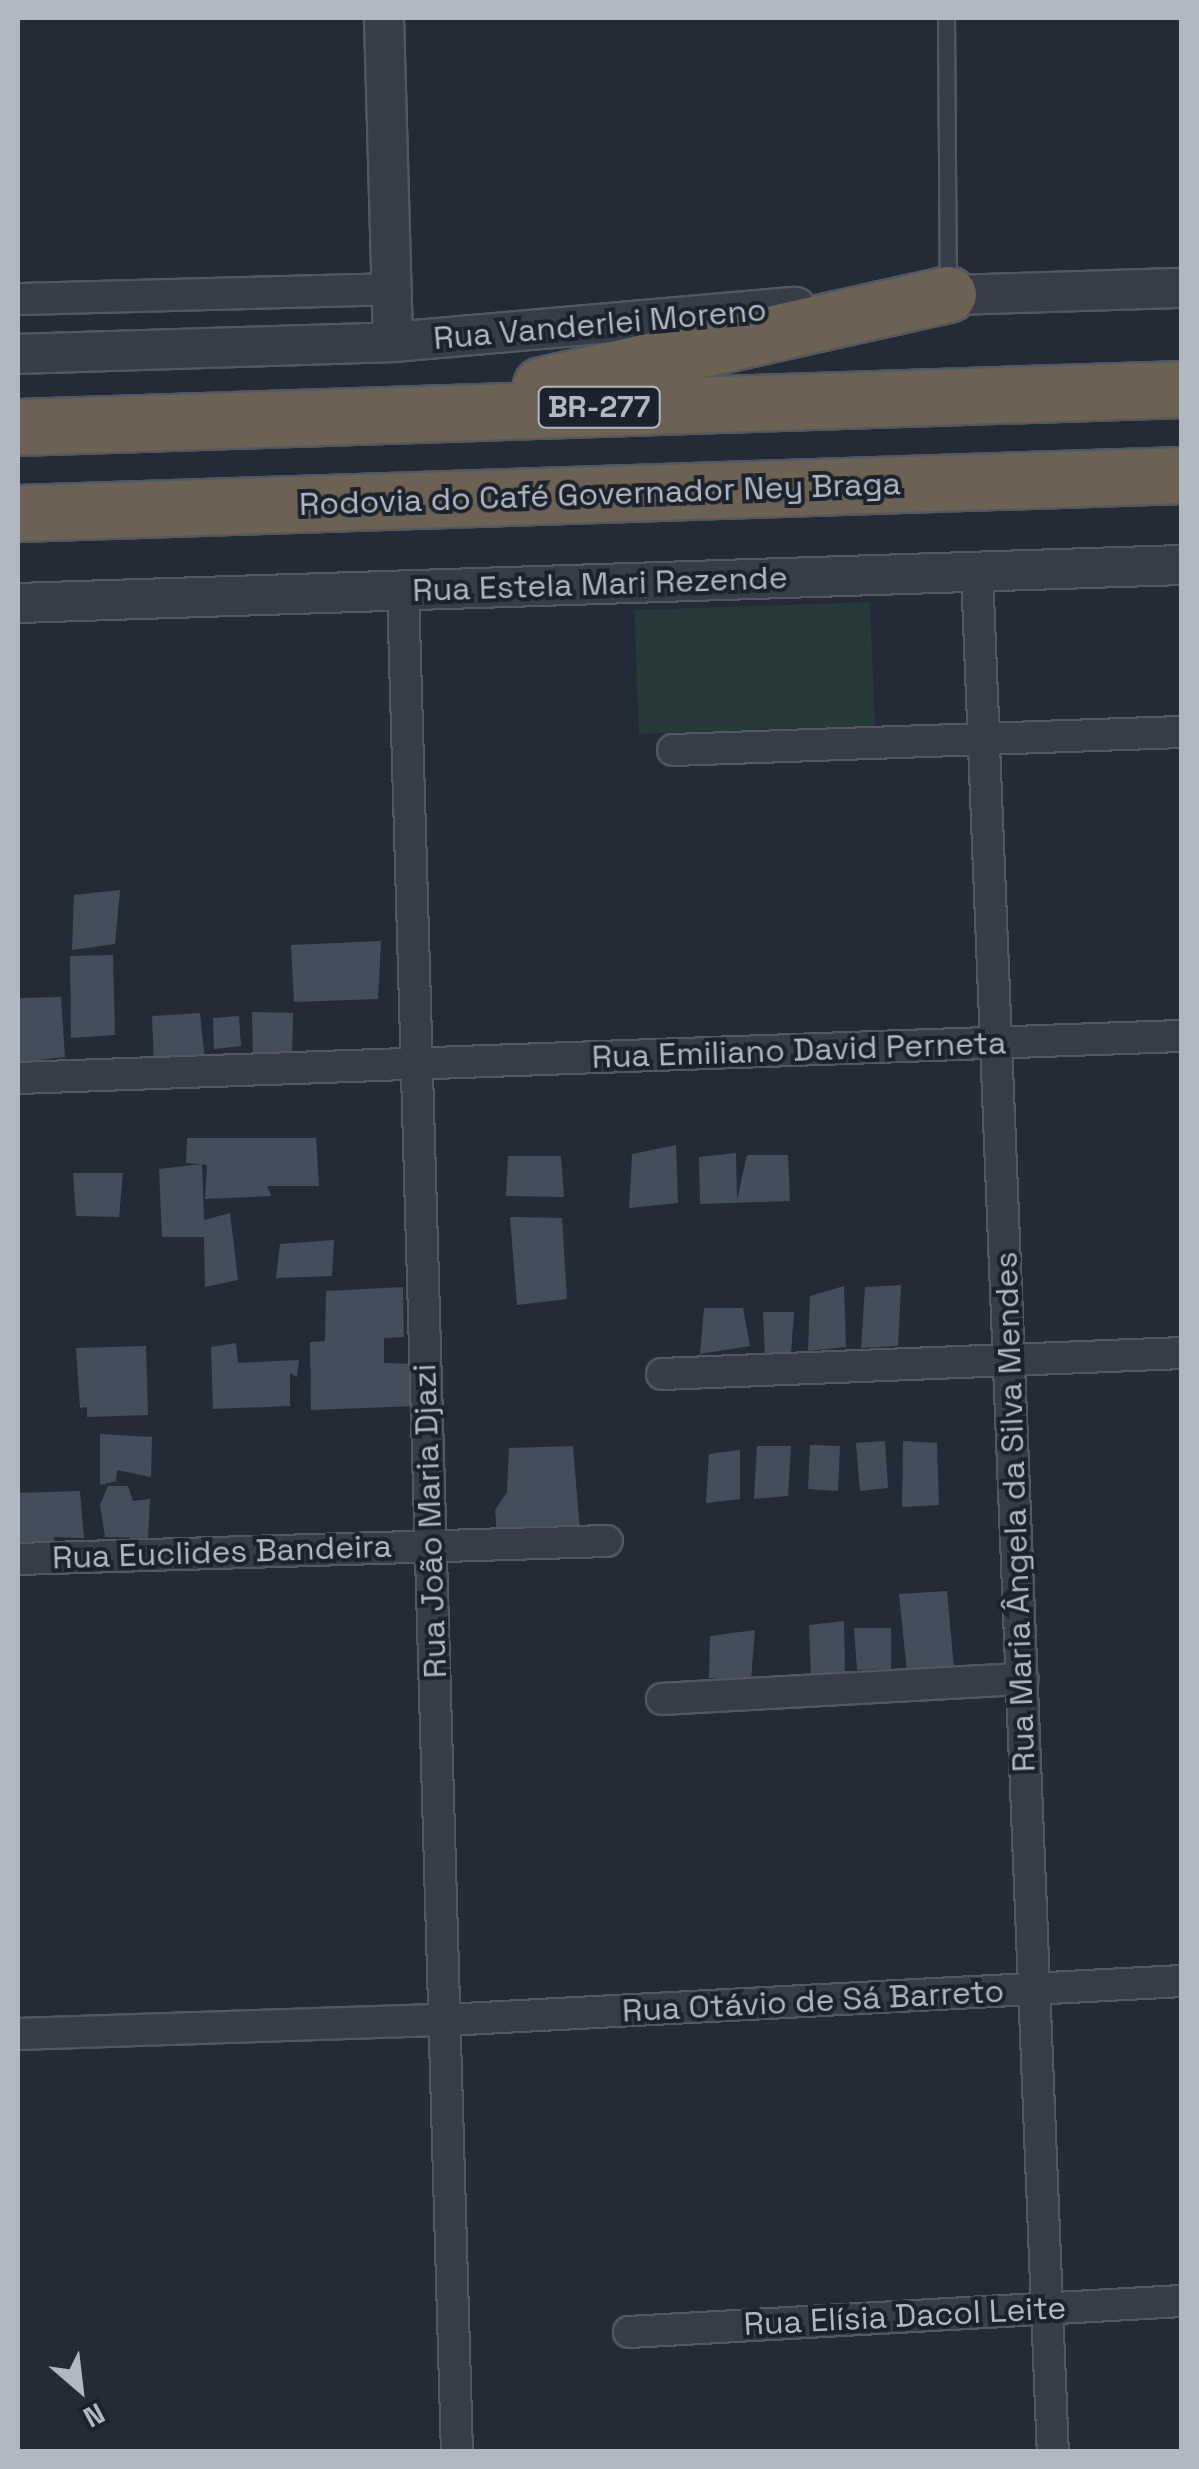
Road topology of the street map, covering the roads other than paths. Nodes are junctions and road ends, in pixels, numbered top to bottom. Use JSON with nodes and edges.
{"nodes":[{"id":1,"x":384,"y":18,"type":"edge"},
{"id":2,"x":946,"y":18,"type":"edge"},
{"id":3,"x":1182,"y":288,"type":"edge"},
{"id":4,"x":392,"y":289,"type":"junction"},
{"id":5,"x":948,"y":294,"type":"junction"},
{"id":6,"x":18,"y":299,"type":"edge"},
{"id":7,"x":393,"y":342,"type":"junction"},
{"id":8,"x":18,"y":354,"type":"edge"},
{"id":9,"x":1182,"y":389,"type":"edge"},
{"id":10,"x":416,"y":413,"type":"junction"},
{"id":11,"x":18,"y":427,"type":"edge"},
{"id":12,"x":1182,"y":476,"type":"edge"},
{"id":13,"x":18,"y":513,"type":"edge"},
{"id":14,"x":1182,"y":566,"type":"edge"},
{"id":15,"x":978,"y":572,"type":"junction"},
{"id":16,"x":403,"y":590,"type":"junction"},
{"id":17,"x":18,"y":603,"type":"edge"},
{"id":18,"x":1182,"y":732,"type":"edge"},
{"id":19,"x":984,"y":739,"type":"junction"},
{"id":20,"x":672,"y":750,"type":"dead end"},
{"id":21,"x":1182,"y":1036,"type":"edge"},
{"id":22,"x":996,"y":1043,"type":"junction"},
{"id":23,"x":418,"y":1063,"type":"junction"},
{"id":24,"x":18,"y":1078,"type":"edge"},
{"id":25,"x":1182,"y":1353,"type":"edge"},
{"id":26,"x":1009,"y":1360,"type":"junction"},
{"id":27,"x":662,"y":1374,"type":"dead end"},
{"id":28,"x":607,"y":1540,"type":"dead end"},
{"id":29,"x":431,"y":1546,"type":"junction"},
{"id":30,"x":18,"y":1559,"type":"edge"},
{"id":31,"x":1022,"y":1679,"type":"junction"},
{"id":32,"x":662,"y":1699,"type":"dead end"},
{"id":33,"x":1182,"y":1981,"type":"edge"},
{"id":34,"x":1034,"y":1989,"type":"junction"},
{"id":35,"x":445,"y":2020,"type":"junction"},
{"id":36,"x":18,"y":2034,"type":"edge"},
{"id":37,"x":1182,"y":2301,"type":"edge"},
{"id":38,"x":1047,"y":2308,"type":"junction"},
{"id":39,"x":629,"y":2332,"type":"dead end"},
{"id":40,"x":458,"y":2452,"type":"edge"},
{"id":41,"x":1053,"y":2452,"type":"edge"}],
"edges":[{"from":1,"to":4,"type":"street"},
{"from":2,"to":5,"type":"lane"},
{"from":3,"to":5,"type":"street","name":"Rua Vanderlei Moreno"},
{"from":4,"to":6,"type":"street"},
{"from":4,"to":7,"type":"street"},
{"from":5,"to":7,"type":"street","name":"Rua Vanderlei Moreno"},
{"from":5,"to":10,"type":"highway"},
{"from":7,"to":8,"type":"street","name":"Rua Vanderlei Moreno"},
{"from":9,"to":10,"type":"highway","number":"BR-277"},
{"from":10,"to":11,"type":"highway","number":"BR-277"},
{"from":12,"to":13,"type":"highway","name":"Rodovia do Café Governador Ney Braga"},
{"from":14,"to":15,"type":"street","name":"Rua Estela Mari Rezende"},
{"from":15,"to":16,"type":"street","name":"Rua Estela Mari Rezende"},
{"from":15,"to":19,"type":"street","name":"Rua Maria Ângela da Silva Mendes"},
{"from":16,"to":17,"type":"street","name":"Rua Estela Mari Rezende"},
{"from":16,"to":23,"type":"street","name":"Rua João Maria Djazi"},
{"from":18,"to":19,"type":"street"},
{"from":19,"to":20,"type":"street"},
{"from":19,"to":22,"type":"street","name":"Rua Maria Ângela da Silva Mendes"},
{"from":21,"to":22,"type":"street","name":"Rua Emiliano David Perneta"},
{"from":22,"to":23,"type":"street","name":"Rua Emiliano David Perneta"},
{"from":22,"to":26,"type":"street","name":"Rua Maria Ângela da Silva Mendes"},
{"from":23,"to":24,"type":"street","name":"Rua Emiliano David Perneta"},
{"from":23,"to":29,"type":"street","name":"Rua João Maria Djazi"},
{"from":25,"to":26,"type":"street"},
{"from":26,"to":27,"type":"street"},
{"from":26,"to":31,"type":"street","name":"Rua Maria Ângela da Silva Mendes"},
{"from":28,"to":29,"type":"street","name":"Rua Euclides Bandeira"},
{"from":29,"to":30,"type":"street","name":"Rua Euclides Bandeira"},
{"from":29,"to":35,"type":"street","name":"Rua João Maria Djazi"},
{"from":31,"to":32,"type":"street"},
{"from":31,"to":34,"type":"street","name":"Rua Maria Ângela da Silva Mendes"},
{"from":33,"to":34,"type":"street","name":"Rua Otávio de Sá Barreto"},
{"from":34,"to":35,"type":"street","name":"Rua Otávio de Sá Barreto"},
{"from":34,"to":38,"type":"street","name":"Rua Maria Ângela da Silva Mendes"},
{"from":35,"to":36,"type":"street","name":"Rua Otávio de Sá Barreto"},
{"from":35,"to":40,"type":"street","name":"Rua João Maria Djazi"},
{"from":37,"to":38,"type":"street","name":"Rua Elísia Dacol Leite"},
{"from":38,"to":39,"type":"street","name":"Rua Elísia Dacol Leite"},
{"from":38,"to":41,"type":"street","name":"Rua Maria Ângela da Silva Mendes"}]}
